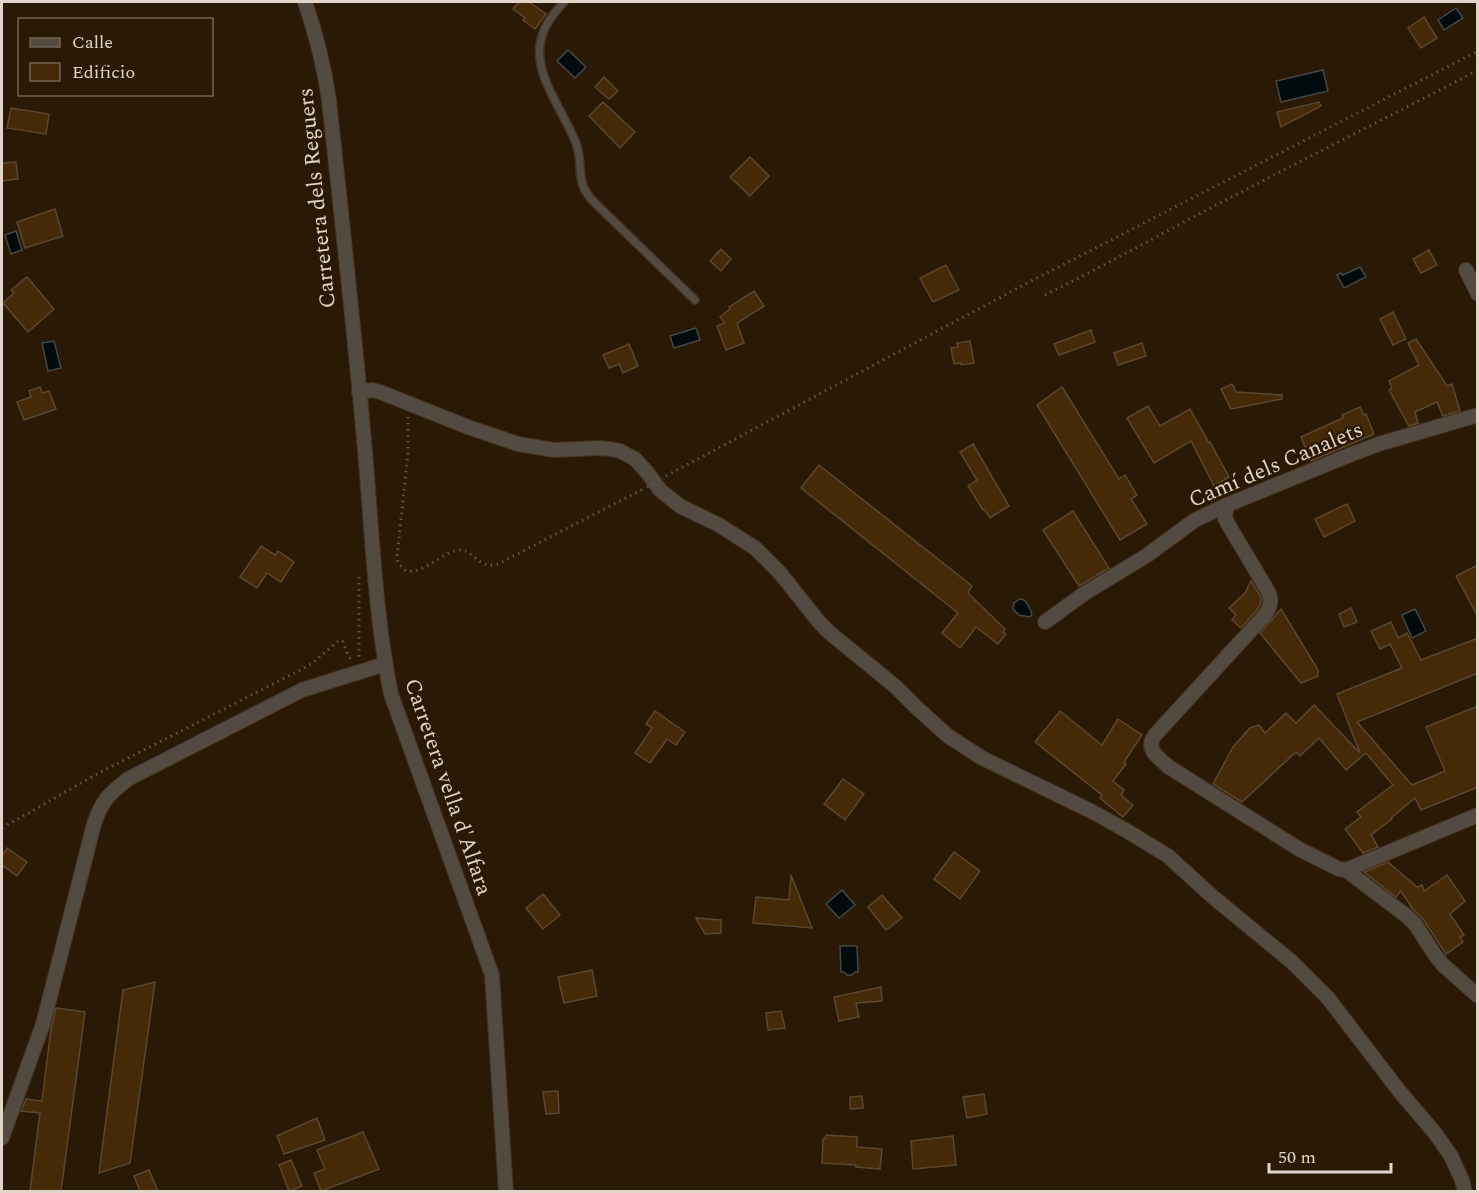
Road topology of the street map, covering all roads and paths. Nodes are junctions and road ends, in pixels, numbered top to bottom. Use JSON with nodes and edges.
{"nodes":[{"id":1,"x":305,"y":2,"type":"edge"},
{"id":2,"x":564,"y":2,"type":"edge"},
{"id":3,"x":1478,"y":51,"type":"edge"},
{"id":4,"x":1478,"y":70,"type":"edge"},
{"id":5,"x":1466,"y":270,"type":"dead end"},
{"id":6,"x":1478,"y":294,"type":"edge"},
{"id":7,"x":1045,"y":295,"type":"dead end"},
{"id":8,"x":695,"y":300,"type":"dead end"},
{"id":9,"x":359,"y":392,"type":"junction"},
{"id":10,"x":1478,"y":415,"type":"edge"},
{"id":11,"x":1227,"y":505,"type":"junction"},
{"id":12,"x":498,"y":564,"type":"dead end"},
{"id":13,"x":1045,"y":622,"type":"dead end"},
{"id":14,"x":385,"y":664,"type":"junction"},
{"id":15,"x":288,"y":676,"type":"dead end"},
{"id":16,"x":1478,"y":814,"type":"edge"},
{"id":17,"x":2,"y":828,"type":"edge"},
{"id":18,"x":1346,"y":870,"type":"junction"},
{"id":19,"x":1478,"y":996,"type":"edge"},
{"id":20,"x":2,"y":1138,"type":"edge"},
{"id":21,"x":506,"y":1191,"type":"edge"},
{"id":22,"x":1465,"y":1191,"type":"edge"}],
"edges":[{"from":1,"to":9,"type":"street","name":"Carretera dels Reguers"},
{"from":2,"to":8,"type":"lane"},
{"from":3,"to":12,"type":"path","bridge":true},
{"from":4,"to":7,"type":"path"},
{"from":5,"to":6,"type":"street"},
{"from":9,"to":14,"type":"street","name":"Carretera vella d'Alfara"},
{"from":9,"to":22,"type":"street"},
{"from":10,"to":11,"type":"street","name":"Camí dels Canalets"},
{"from":11,"to":13,"type":"street","name":"Camí dels Canalets"},
{"from":11,"to":18,"type":"street"},
{"from":14,"to":20,"type":"street"},
{"from":14,"to":21,"type":"street","name":"Carretera vella d'Alfara"},
{"from":15,"to":17,"type":"path"},
{"from":16,"to":18,"type":"street"},
{"from":18,"to":19,"type":"street"}]}
